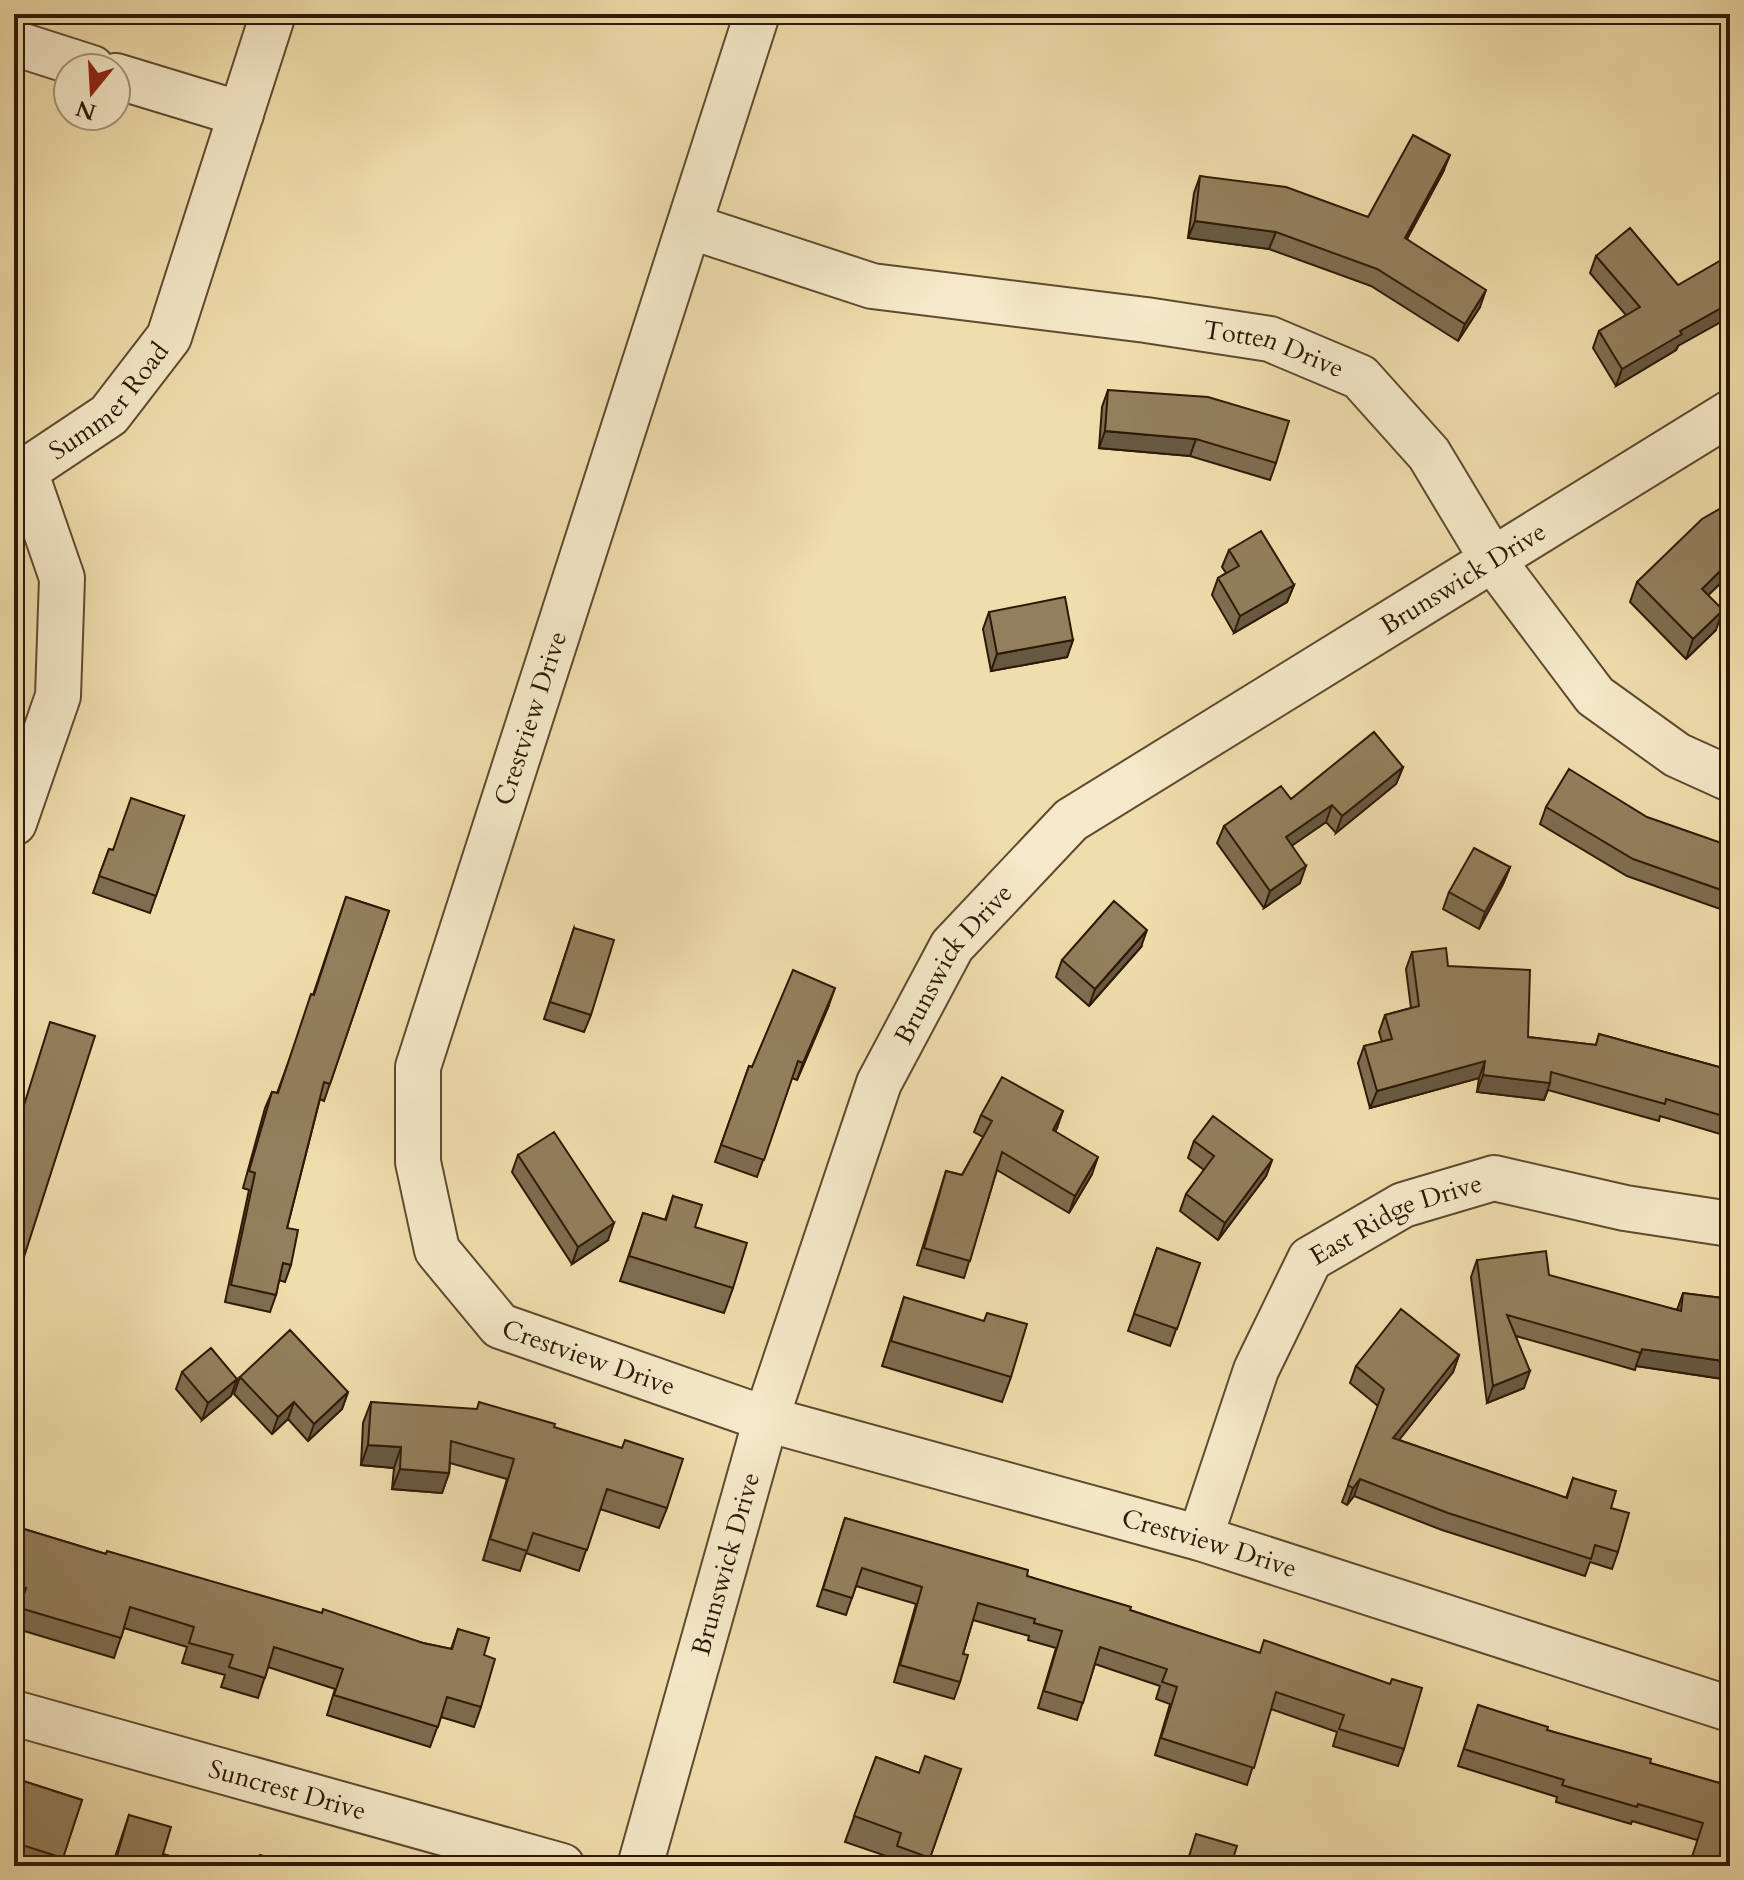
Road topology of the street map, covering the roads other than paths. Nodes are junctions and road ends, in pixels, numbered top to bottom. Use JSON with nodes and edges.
{"nodes":[{"id":1,"x":273,"y":14,"type":"edge"},
{"id":2,"x":757,"y":14,"type":"edge"},
{"id":3,"x":14,"y":43,"type":"edge"},
{"id":4,"x":52,"y":55,"type":"edge"},
{"id":5,"x":132,"y":81,"type":"edge"},
{"id":6,"x":241,"y":114,"type":"junction"},
{"id":7,"x":689,"y":226,"type":"junction"},
{"id":8,"x":1730,"y":413,"type":"edge"},
{"id":9,"x":20,"y":472,"type":"edge"},
{"id":10,"x":1492,"y":559,"type":"junction"},
{"id":11,"x":1730,"y":779,"type":"edge"},
{"id":12,"x":14,"y":823,"type":"edge"},
{"id":13,"x":1730,"y":1224,"type":"edge"},
{"id":14,"x":766,"y":1419,"type":"junction"},
{"id":15,"x":1200,"y":1538,"type":"junction"},
{"id":16,"x":1730,"y":1709,"type":"edge"},
{"id":17,"x":14,"y":1713,"type":"edge"},
{"id":18,"x":562,"y":1866,"type":"edge"},
{"id":19,"x":640,"y":1866,"type":"edge"}],
"edges":[{"from":1,"to":6,"type":"street","name":"Summer Road"},
{"from":2,"to":7,"type":"street","name":"Crestview Drive"},
{"from":3,"to":4,"type":"street"},
{"from":5,"to":6,"type":"street"},
{"from":6,"to":9,"type":"street","name":"Summer Road"},
{"from":7,"to":10,"type":"street","name":"Totten Drive"},
{"from":7,"to":14,"type":"street","name":"Crestview Drive"},
{"from":8,"to":10,"type":"street","name":"Brunswick Drive"},
{"from":9,"to":12,"type":"street","name":"Summer Road"},
{"from":10,"to":11,"type":"street","name":"Totten Drive"},
{"from":10,"to":14,"type":"street","name":"Brunswick Drive"},
{"from":13,"to":15,"type":"street","name":"East Ridge Drive"},
{"from":14,"to":15,"type":"street","name":"Crestview Drive"},
{"from":14,"to":19,"type":"street","name":"Brunswick Drive"},
{"from":15,"to":16,"type":"street","name":"Crestview Drive"},
{"from":17,"to":18,"type":"street","name":"Suncrest Drive"}]}
